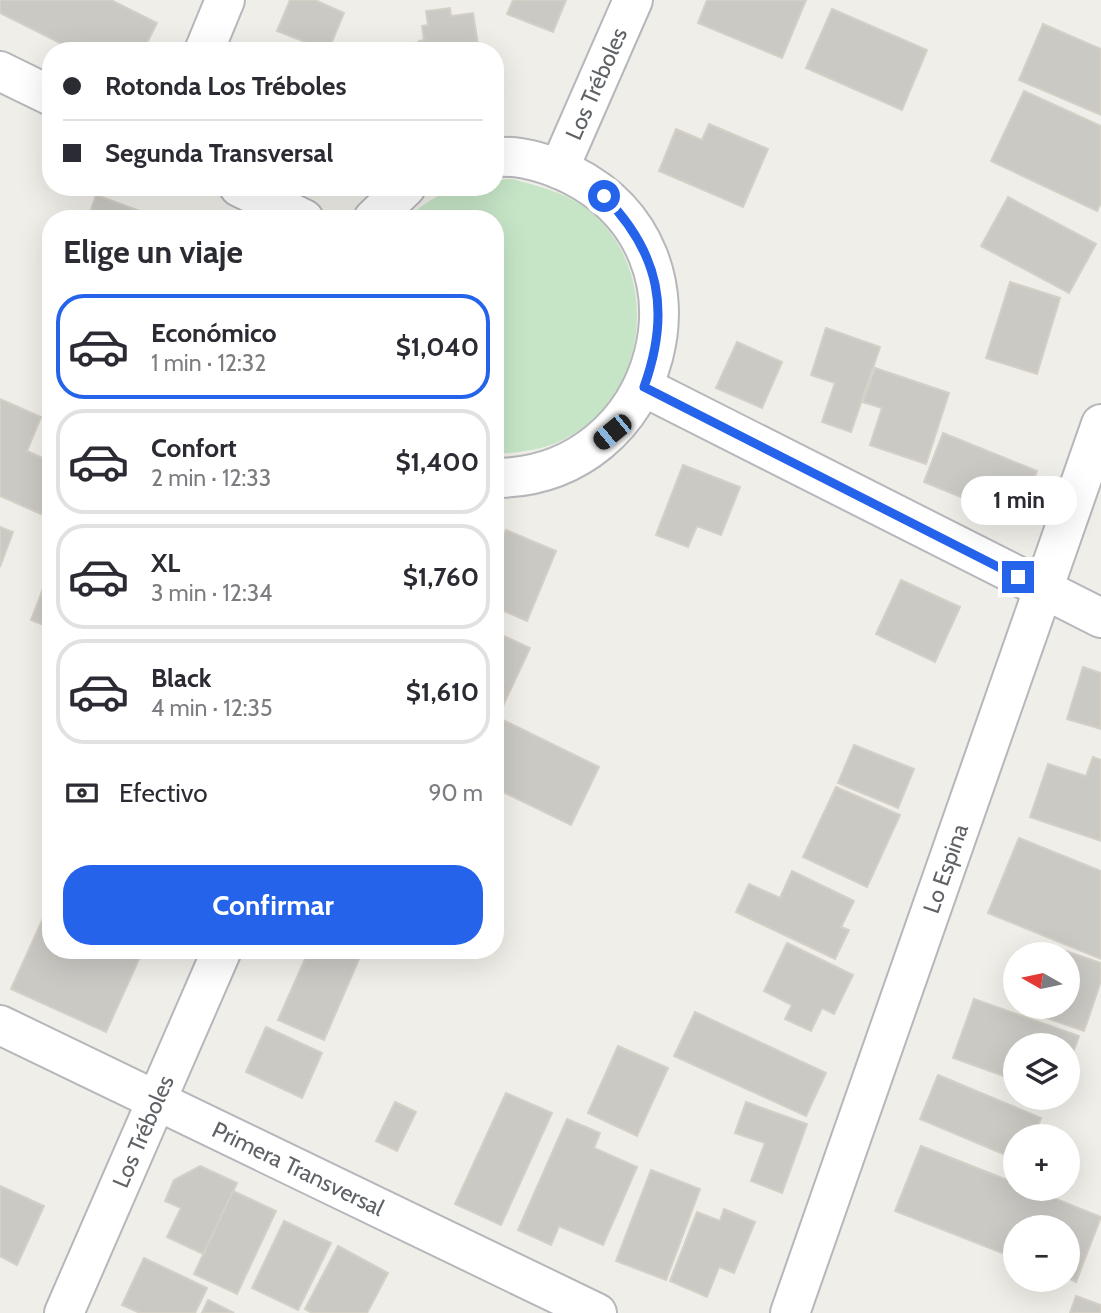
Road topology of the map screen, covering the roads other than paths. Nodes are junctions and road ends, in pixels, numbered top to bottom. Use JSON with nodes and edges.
{"nodes":[{"id":1,"x":225,"y":0,"type":"edge"},
{"id":2,"x":634,"y":0,"type":"edge"},
{"id":3,"x":208,"y":42,"type":"edge"},
{"id":4,"x":0,"y":71,"type":"edge"},
{"id":5,"x":42,"y":92,"type":"edge"},
{"id":6,"x":504,"y":158,"type":"edge"},
{"id":7,"x":559,"y":169,"type":"junction"},
{"id":8,"x":257,"y":196,"type":"edge"},
{"id":9,"x":397,"y":196,"type":"edge"},
{"id":10,"x":286,"y":210,"type":"edge"},
{"id":11,"x":382,"y":210,"type":"edge"},
{"id":12,"x":644,"y":387,"type":"junction"},
{"id":13,"x":1101,"y":424,"type":"edge"},
{"id":14,"x":504,"y":477,"type":"edge"},
{"id":15,"x":1043,"y":589,"type":"junction"},
{"id":16,"x":1101,"y":618,"type":"edge"},
{"id":17,"x":218,"y":959,"type":"edge"},
{"id":18,"x":0,"y":1025,"type":"edge"},
{"id":19,"x":157,"y":1100,"type":"junction"},
{"id":20,"x":64,"y":1313,"type":"edge"},
{"id":21,"x":597,"y":1313,"type":"edge"},
{"id":22,"x":790,"y":1313,"type":"edge"}],
"edges":[{"from":1,"to":3,"type":"street"},
{"from":2,"to":7,"type":"street","name":"Los Tréboles"},
{"from":4,"to":5,"type":"street"},
{"from":6,"to":7,"type":"street"},
{"from":7,"to":12,"type":"street"},
{"from":8,"to":10,"type":"street"},
{"from":9,"to":11,"type":"street"},
{"from":12,"to":14,"type":"street"},
{"from":12,"to":15,"type":"street"},
{"from":13,"to":15,"type":"street","name":"Lo Espina"},
{"from":15,"to":16,"type":"street"},
{"from":15,"to":22,"type":"street","name":"Lo Espina"},
{"from":17,"to":19,"type":"street","name":"Los Tréboles"},
{"from":18,"to":19,"type":"street","name":"Primera Transversal"},
{"from":19,"to":20,"type":"street","name":"Los Tréboles"},
{"from":19,"to":21,"type":"street","name":"Primera Transversal"}]}
